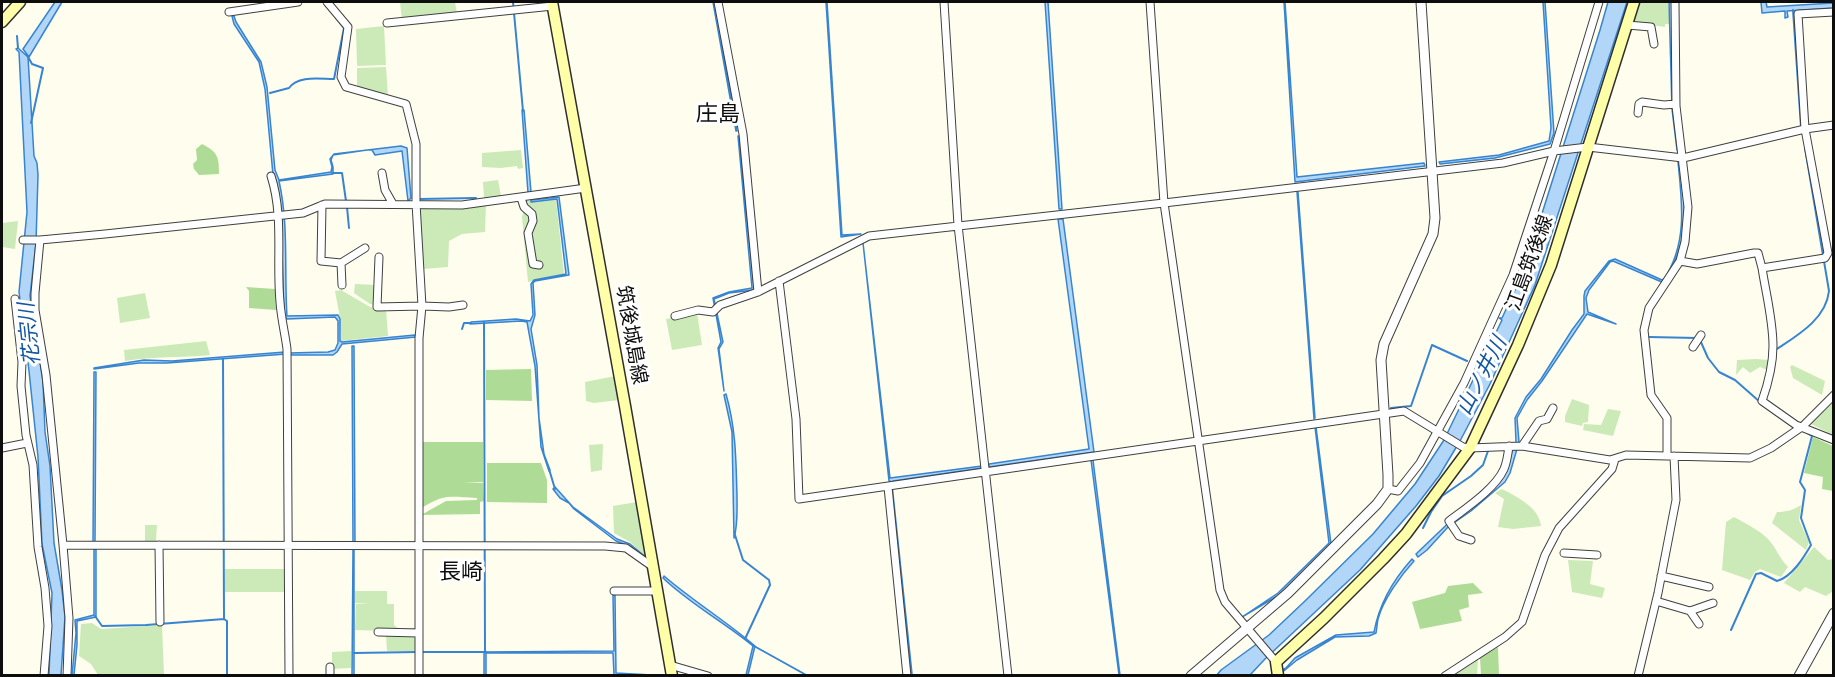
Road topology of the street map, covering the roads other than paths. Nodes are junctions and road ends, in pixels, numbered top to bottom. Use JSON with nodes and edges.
{"nodes":[{"id":1,"x":227,"y":2,"type":"edge"},
{"id":2,"x":298,"y":2,"type":"edge"},
{"id":3,"x":327,"y":2,"type":"edge"},
{"id":4,"x":718,"y":2,"type":"edge"},
{"id":5,"x":944,"y":2,"type":"edge"},
{"id":6,"x":1150,"y":2,"type":"edge"},
{"id":7,"x":1421,"y":2,"type":"edge"},
{"id":8,"x":1599,"y":2,"type":"edge"},
{"id":9,"x":1634,"y":2,"type":"edge"},
{"id":10,"x":1675,"y":2,"type":"edge"},
{"id":11,"x":16,"y":4,"type":"edge"},
{"id":12,"x":552,"y":4,"type":"edge"},
{"id":13,"x":1833,"y":12,"type":"edge"},
{"id":14,"x":2,"y":22,"type":"edge"},
{"id":15,"x":387,"y":23,"type":"dead end"},
{"id":16,"x":1627,"y":25,"type":"junction"},
{"id":17,"x":1654,"y":44,"type":"dead end"},
{"id":18,"x":1676,"y":104,"type":"junction"},
{"id":19,"x":1638,"y":113,"type":"dead end"},
{"id":20,"x":1833,"y":125,"type":"edge"},
{"id":21,"x":1805,"y":129,"type":"junction"},
{"id":22,"x":1586,"y":147,"type":"junction"},
{"id":23,"x":1556,"y":151,"type":"junction"},
{"id":24,"x":1683,"y":158,"type":"junction"},
{"id":25,"x":1431,"y":171,"type":"junction"},
{"id":26,"x":382,"y":173,"type":"dead end"},
{"id":27,"x":271,"y":176,"type":"dead end"},
{"id":28,"x":586,"y":188,"type":"junction"},
{"id":29,"x":521,"y":198,"type":"junction"},
{"id":30,"x":1164,"y":203,"type":"junction"},
{"id":31,"x":393,"y":204,"type":"junction"},
{"id":32,"x":416,"y":204,"type":"junction"},
{"id":33,"x":322,"y":205,"type":"junction"},
{"id":34,"x":278,"y":215,"type":"junction"},
{"id":35,"x":958,"y":225,"type":"junction"},
{"id":36,"x":22,"y":240,"type":"dead end"},
{"id":37,"x":40,"y":240,"type":"junction"},
{"id":38,"x":364,"y":248,"type":"dead end"},
{"id":39,"x":379,"y":257,"type":"dead end"},
{"id":40,"x":1680,"y":261,"type":"junction"},
{"id":41,"x":341,"y":263,"type":"junction"},
{"id":42,"x":539,"y":265,"type":"dead end"},
{"id":43,"x":1762,"y":268,"type":"junction"},
{"id":44,"x":779,"y":281,"type":"junction"},
{"id":45,"x":342,"y":285,"type":"dead end"},
{"id":46,"x":758,"y":292,"type":"junction"},
{"id":47,"x":15,"y":299,"type":"dead end"},
{"id":48,"x":463,"y":305,"type":"dead end"},
{"id":49,"x":422,"y":306,"type":"junction"},
{"id":50,"x":675,"y":316,"type":"dead end"},
{"id":51,"x":1701,"y":335,"type":"dead end"},
{"id":52,"x":1693,"y":347,"type":"dead end"},
{"id":53,"x":1833,"y":395,"type":"edge"},
{"id":54,"x":1553,"y":408,"type":"dead end"},
{"id":55,"x":1383,"y":413,"type":"junction"},
{"id":56,"x":1803,"y":426,"type":"junction"},
{"id":57,"x":1440,"y":433,"type":"junction"},
{"id":58,"x":1833,"y":440,"type":"edge"},
{"id":59,"x":1198,"y":441,"type":"junction"},
{"id":60,"x":27,"y":443,"type":"junction"},
{"id":61,"x":1509,"y":446,"type":"junction"},
{"id":62,"x":1522,"y":446,"type":"junction"},
{"id":63,"x":2,"y":448,"type":"edge"},
{"id":64,"x":1466,"y":448,"type":"junction"},
{"id":65,"x":1670,"y":456,"type":"junction"},
{"id":66,"x":1615,"y":459,"type":"junction"},
{"id":67,"x":986,"y":472,"type":"junction"},
{"id":68,"x":888,"y":487,"type":"junction"},
{"id":69,"x":1388,"y":489,"type":"junction"},
{"id":70,"x":1471,"y":540,"type":"dead end"},
{"id":71,"x":63,"y":544,"type":"junction"},
{"id":72,"x":159,"y":545,"type":"junction"},
{"id":73,"x":288,"y":546,"type":"junction"},
{"id":74,"x":420,"y":546,"type":"junction"},
{"id":75,"x":1564,"y":554,"type":"dead end"},
{"id":76,"x":1597,"y":555,"type":"dead end"},
{"id":77,"x":653,"y":567,"type":"junction"},
{"id":78,"x":1661,"y":576,"type":"junction"},
{"id":79,"x":1709,"y":587,"type":"dead end"},
{"id":80,"x":614,"y":591,"type":"dead end"},
{"id":81,"x":657,"y":591,"type":"junction"},
{"id":82,"x":1656,"y":601,"type":"junction"},
{"id":83,"x":1713,"y":603,"type":"dead end"},
{"id":84,"x":1690,"y":611,"type":"junction"},
{"id":85,"x":1833,"y":613,"type":"edge"},
{"id":86,"x":160,"y":622,"type":"dead end"},
{"id":87,"x":1699,"y":624,"type":"dead end"},
{"id":88,"x":1246,"y":629,"type":"junction"},
{"id":89,"x":378,"y":632,"type":"dead end"},
{"id":90,"x":419,"y":633,"type":"junction"},
{"id":91,"x":1274,"y":659,"type":"junction"},
{"id":92,"x":330,"y":667,"type":"dead end"},
{"id":93,"x":671,"y":670,"type":"edge"},
{"id":94,"x":44,"y":675,"type":"edge"},
{"id":95,"x":67,"y":675,"type":"edge"},
{"id":96,"x":289,"y":675,"type":"edge"},
{"id":97,"x":330,"y":675,"type":"edge"},
{"id":98,"x":419,"y":675,"type":"edge"},
{"id":99,"x":708,"y":675,"type":"edge"},
{"id":100,"x":907,"y":675,"type":"edge"},
{"id":101,"x":1008,"y":675,"type":"edge"},
{"id":102,"x":1191,"y":675,"type":"edge"},
{"id":103,"x":1278,"y":675,"type":"edge"},
{"id":104,"x":1445,"y":675,"type":"edge"},
{"id":105,"x":1638,"y":675,"type":"edge"},
{"id":106,"x":1799,"y":675,"type":"edge"}],
"edges":[{"from":1,"to":2,"type":"street"},
{"from":3,"to":32,"type":"street"},
{"from":4,"to":46,"type":"street"},
{"from":5,"to":35,"type":"street"},
{"from":6,"to":30,"type":"street"},
{"from":7,"to":25,"type":"street"},
{"from":8,"to":23,"type":"street"},
{"from":9,"to":16,"type":"main road","name":"江島筑後線"},
{"from":10,"to":18,"type":"street"},
{"from":11,"to":14,"type":"main road"},
{"from":12,"to":15,"type":"street"},
{"from":12,"to":28,"type":"main road","name":"筑後城島線"},
{"from":13,"to":21,"type":"street"},
{"from":16,"to":17,"type":"street"},
{"from":16,"to":22,"type":"main road","name":"江島筑後線"},
{"from":18,"to":19,"type":"street"},
{"from":18,"to":24,"type":"street"},
{"from":20,"to":21,"type":"street"},
{"from":21,"to":24,"type":"street"},
{"from":21,"to":43,"type":"street"},
{"from":22,"to":23,"type":"street"},
{"from":22,"to":24,"type":"street"},
{"from":22,"to":64,"type":"main road","name":"江島筑後線"},
{"from":23,"to":25,"type":"street"},
{"from":23,"to":57,"type":"street"},
{"from":24,"to":40,"type":"street"},
{"from":25,"to":30,"type":"street"},
{"from":25,"to":55,"type":"street"},
{"from":26,"to":31,"type":"street"},
{"from":27,"to":34,"type":"street"},
{"from":28,"to":29,"type":"street"},
{"from":28,"to":77,"type":"main road","name":"筑後城島線"},
{"from":29,"to":32,"type":"street"},
{"from":29,"to":42,"type":"street"},
{"from":30,"to":35,"type":"street"},
{"from":30,"to":59,"type":"street"},
{"from":31,"to":32,"type":"street"},
{"from":31,"to":33,"type":"street"},
{"from":32,"to":49,"type":"street"},
{"from":33,"to":34,"type":"street"},
{"from":33,"to":41,"type":"street"},
{"from":34,"to":37,"type":"street"},
{"from":34,"to":73,"type":"street"},
{"from":35,"to":44,"type":"street"},
{"from":35,"to":67,"type":"street"},
{"from":36,"to":37,"type":"street"},
{"from":37,"to":71,"type":"street"},
{"from":38,"to":41,"type":"street"},
{"from":39,"to":49,"type":"street"},
{"from":40,"to":43,"type":"street"},
{"from":40,"to":65,"type":"street"},
{"from":41,"to":45,"type":"street"},
{"from":43,"to":56,"type":"street"},
{"from":44,"to":46,"type":"street"},
{"from":44,"to":68,"type":"street"},
{"from":46,"to":50,"type":"street"},
{"from":47,"to":60,"type":"street"},
{"from":48,"to":49,"type":"street"},
{"from":49,"to":74,"type":"street"},
{"from":51,"to":52,"type":"street"},
{"from":53,"to":56,"type":"street"},
{"from":54,"to":62,"type":"street"},
{"from":55,"to":57,"type":"street"},
{"from":55,"to":59,"type":"street"},
{"from":55,"to":69,"type":"street"},
{"from":56,"to":58,"type":"street"},
{"from":56,"to":65,"type":"street"},
{"from":57,"to":64,"type":"street"},
{"from":57,"to":69,"type":"street"},
{"from":59,"to":67,"type":"street"},
{"from":59,"to":88,"type":"street"},
{"from":60,"to":63,"type":"street"},
{"from":60,"to":94,"type":"street"},
{"from":61,"to":62,"type":"street"},
{"from":61,"to":64,"type":"street"},
{"from":61,"to":70,"type":"street"},
{"from":62,"to":66,"type":"street"},
{"from":64,"to":91,"type":"main road","name":"江島筑後線"},
{"from":65,"to":66,"type":"street"},
{"from":65,"to":78,"type":"street"},
{"from":66,"to":104,"type":"street"},
{"from":67,"to":68,"type":"street"},
{"from":67,"to":101,"type":"street"},
{"from":68,"to":100,"type":"street"},
{"from":69,"to":88,"type":"street"},
{"from":71,"to":72,"type":"street"},
{"from":71,"to":95,"type":"street"},
{"from":72,"to":73,"type":"street"},
{"from":72,"to":86,"type":"street"},
{"from":73,"to":74,"type":"street"},
{"from":73,"to":96,"type":"street"},
{"from":74,"to":77,"type":"street"},
{"from":74,"to":90,"type":"street"},
{"from":75,"to":76,"type":"street"},
{"from":77,"to":81,"type":"main road","name":"筑後城島線"},
{"from":78,"to":79,"type":"street"},
{"from":78,"to":82,"type":"street"},
{"from":80,"to":81,"type":"street"},
{"from":81,"to":93,"type":"main road","name":"筑後城島線"},
{"from":82,"to":84,"type":"street"},
{"from":82,"to":105,"type":"street"},
{"from":83,"to":84,"type":"street"},
{"from":84,"to":87,"type":"street"},
{"from":85,"to":106,"type":"street"},
{"from":88,"to":91,"type":"street"},
{"from":88,"to":102,"type":"street"},
{"from":89,"to":90,"type":"street"},
{"from":90,"to":98,"type":"street"},
{"from":91,"to":103,"type":"main road"},
{"from":92,"to":97,"type":"street"},
{"from":93,"to":99,"type":"street"}]}
